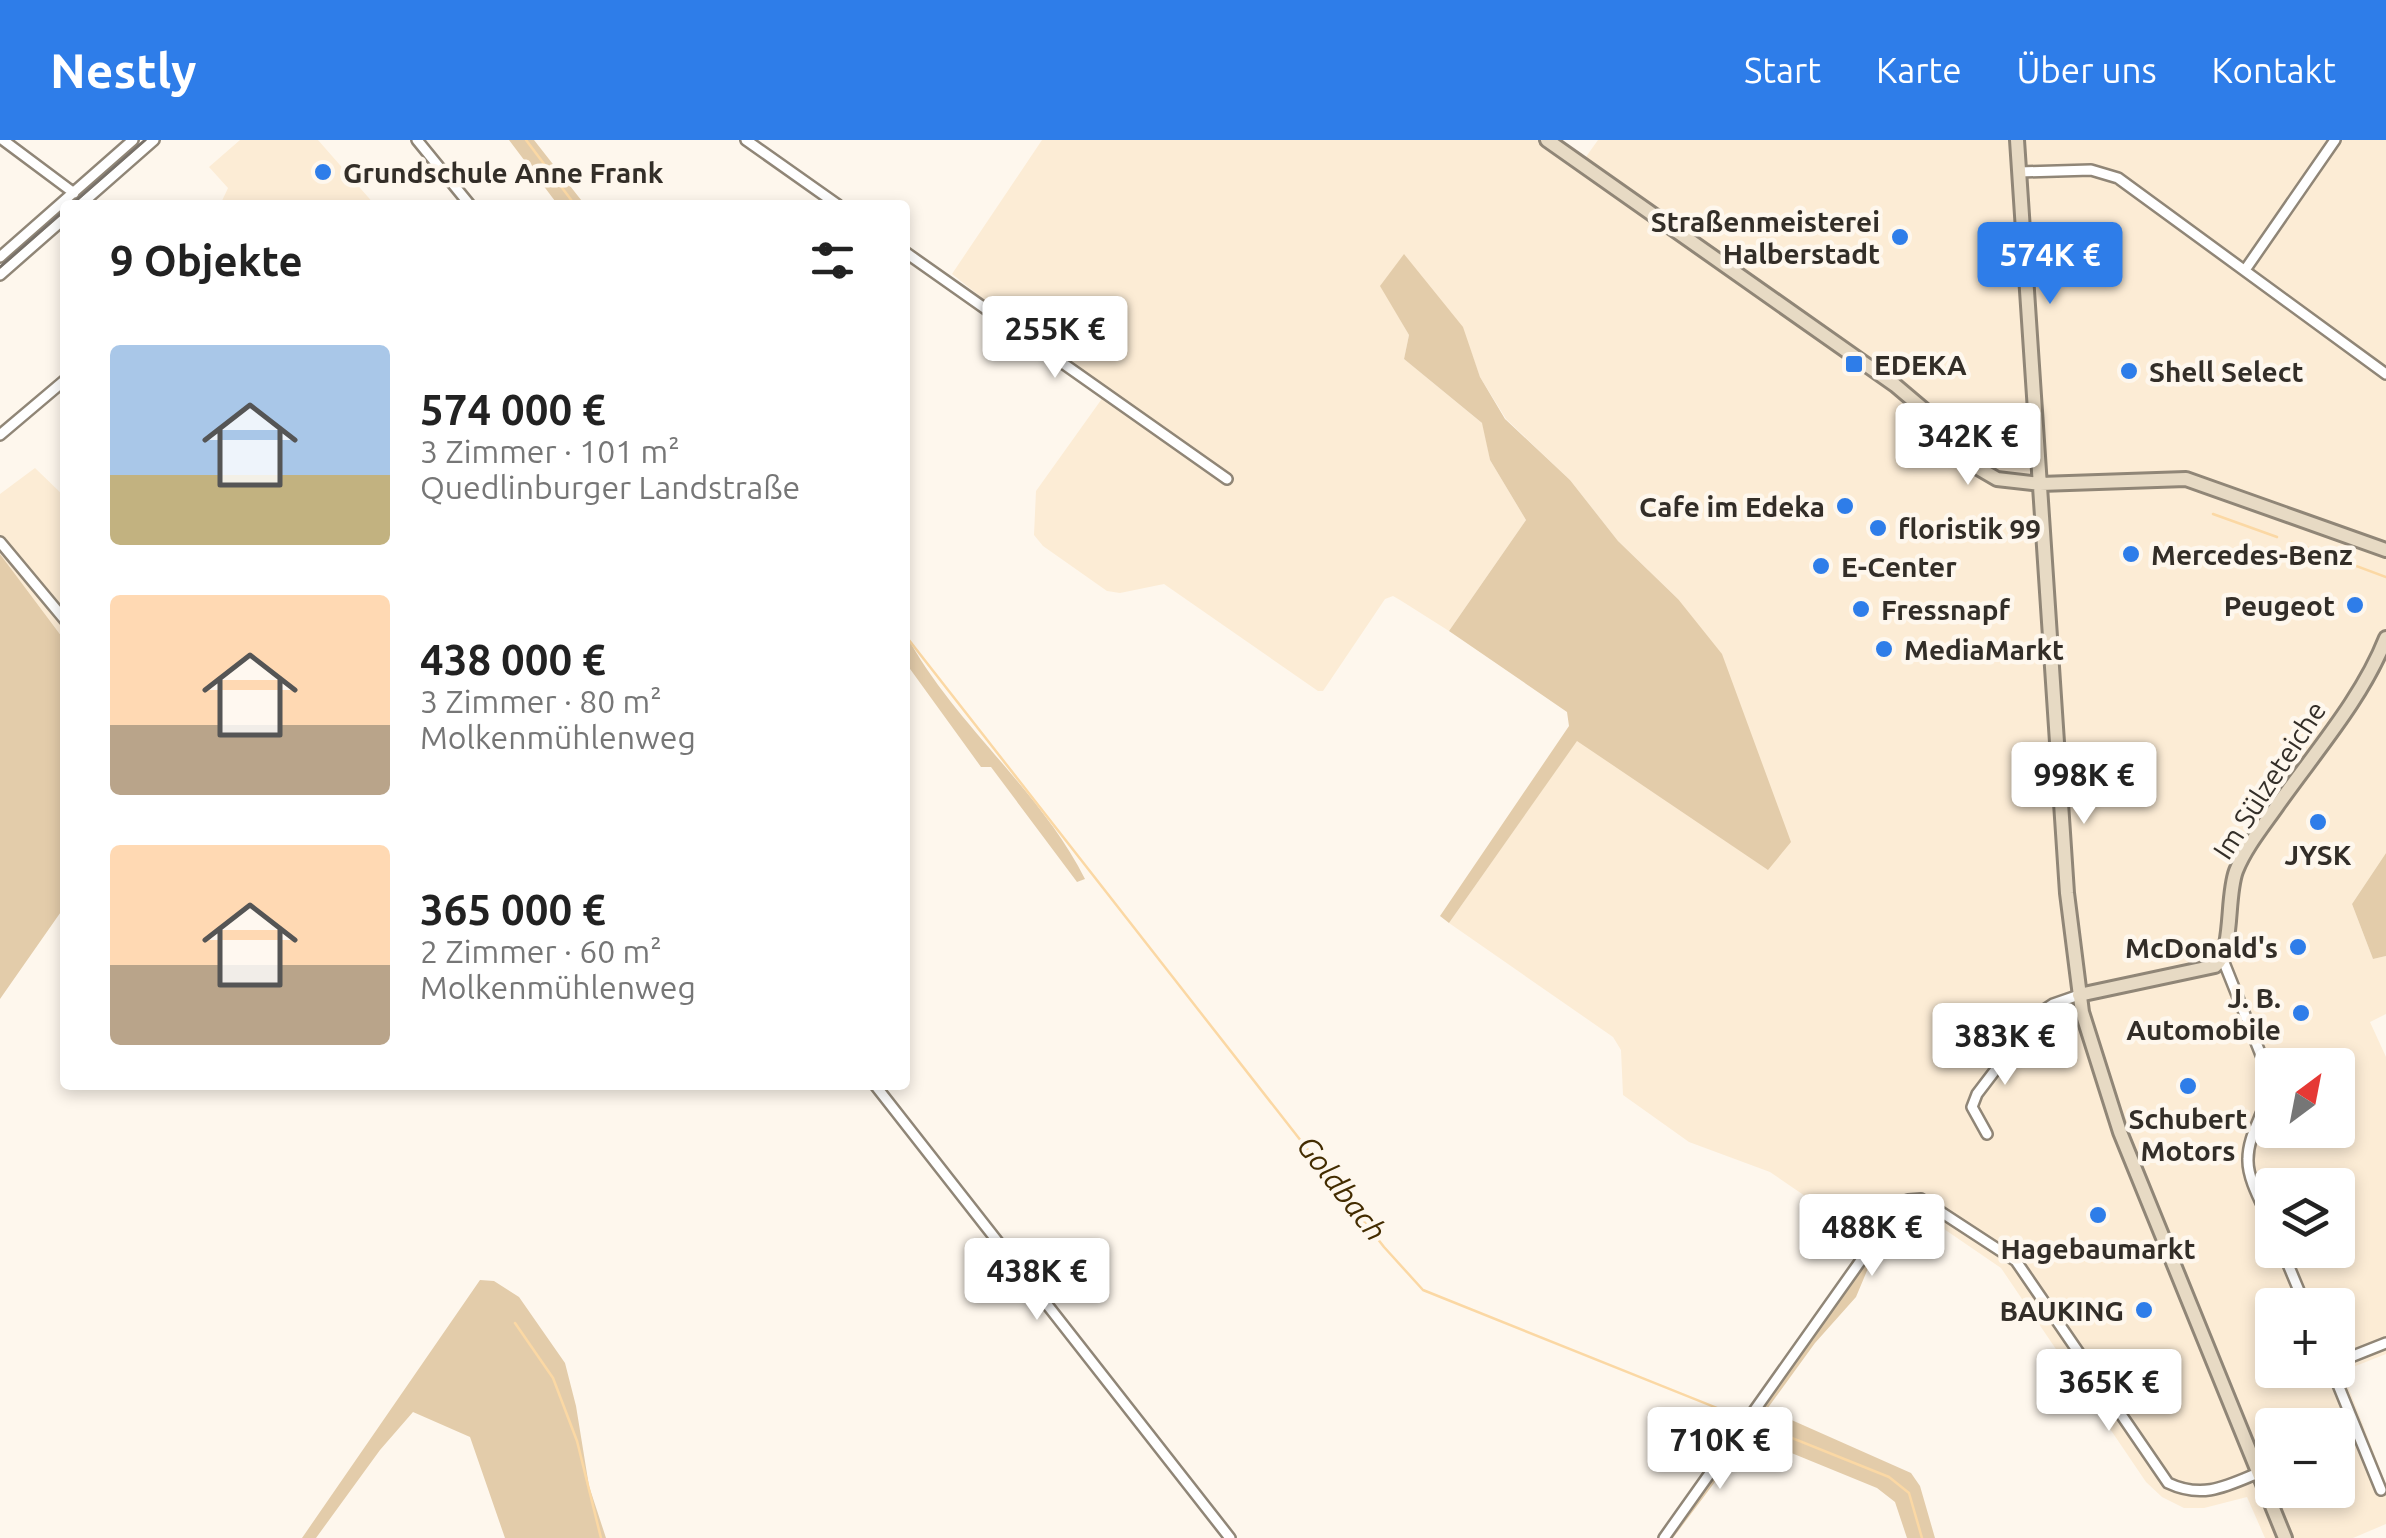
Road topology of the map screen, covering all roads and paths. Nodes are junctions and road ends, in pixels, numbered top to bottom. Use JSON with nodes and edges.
{"nodes":[{"id":1,"x":3,"y":140,"type":"edge"},
{"id":2,"x":134,"y":140,"type":"edge"},
{"id":3,"x":154,"y":140,"type":"edge"},
{"id":4,"x":417,"y":140,"type":"edge"},
{"id":5,"x":746,"y":140,"type":"edge"},
{"id":6,"x":1547,"y":140,"type":"edge"},
{"id":7,"x":2017,"y":140,"type":"edge"},
{"id":8,"x":2335,"y":140,"type":"edge"},
{"id":9,"x":2019,"y":172,"type":"junction"},
{"id":10,"x":74,"y":193,"type":"junction"},
{"id":11,"x":70,"y":200,"type":"edge"},
{"id":12,"x":86,"y":200,"type":"edge"},
{"id":13,"x":466,"y":200,"type":"edge"},
{"id":14,"x":831,"y":200,"type":"edge"},
{"id":15,"x":60,"y":215,"type":"edge"},
{"id":16,"x":60,"y":216,"type":"edge"},
{"id":17,"x":910,"y":256,"type":"edge"},
{"id":18,"x":0,"y":257,"type":"edge"},
{"id":19,"x":2245,"y":270,"type":"junction"},
{"id":20,"x":0,"y":274,"type":"edge"},
{"id":21,"x":2386,"y":374,"type":"edge"},
{"id":22,"x":60,"y":384,"type":"edge"},
{"id":23,"x":0,"y":434,"type":"edge"},
{"id":24,"x":1227,"y":478,"type":"dead end"},
{"id":25,"x":2040,"y":484,"type":"junction"},
{"id":26,"x":0,"y":542,"type":"edge"},
{"id":27,"x":2386,"y":550,"type":"edge"},
{"id":28,"x":60,"y":614,"type":"edge"},
{"id":29,"x":2386,"y":638,"type":"edge"},
{"id":30,"x":2223,"y":960,"type":"junction"},
{"id":31,"x":2079,"y":995,"type":"junction"},
{"id":32,"x":880,"y":1090,"type":"edge"},
{"id":33,"x":1987,"y":1134,"type":"dead end"},
{"id":34,"x":2255,"y":1185,"type":"edge"},
{"id":35,"x":2386,"y":1343,"type":"edge"},
{"id":36,"x":2355,"y":1355,"type":"edge"},
{"id":37,"x":2340,"y":1388,"type":"edge"},
{"id":38,"x":2255,"y":1465,"type":"edge"},
{"id":39,"x":2255,"y":1474,"type":"edge"},
{"id":40,"x":2382,"y":1490,"type":"dead end"},
{"id":41,"x":2273,"y":1508,"type":"edge"},
{"id":42,"x":1230,"y":1538,"type":"edge"},
{"id":43,"x":1664,"y":1538,"type":"edge"},
{"id":44,"x":2285,"y":1538,"type":"edge"}],
"edges":[{"from":1,"to":10,"type":"street"},
{"from":2,"to":10,"type":"street"},
{"from":3,"to":12,"type":"street"},
{"from":4,"to":13,"type":"street"},
{"from":5,"to":14,"type":"street"},
{"from":6,"to":25,"type":"street"},
{"from":7,"to":9,"type":"street"},
{"from":8,"to":19,"type":"street"},
{"from":9,"to":19,"type":"street"},
{"from":9,"to":25,"type":"street"},
{"from":10,"to":11,"type":"street"},
{"from":15,"to":18,"type":"street"},
{"from":16,"to":20,"type":"street"},
{"from":17,"to":24,"type":"street"},
{"from":19,"to":21,"type":"street"},
{"from":22,"to":23,"type":"street"},
{"from":25,"to":27,"type":"street"},
{"from":25,"to":31,"type":"street"},
{"from":26,"to":28,"type":"street"},
{"from":29,"to":30,"type":"street","name":"Im Sülzeteiche"},
{"from":30,"to":31,"type":"street"},
{"from":30,"to":34,"type":"street","name":"Im Sülzeteiche"},
{"from":31,"to":33,"type":"street"},
{"from":31,"to":38,"type":"street"},
{"from":32,"to":42,"type":"street"},
{"from":35,"to":36,"type":"street"},
{"from":37,"to":40,"type":"street"},
{"from":39,"to":43,"type":"street"},
{"from":41,"to":44,"type":"street"}]}
